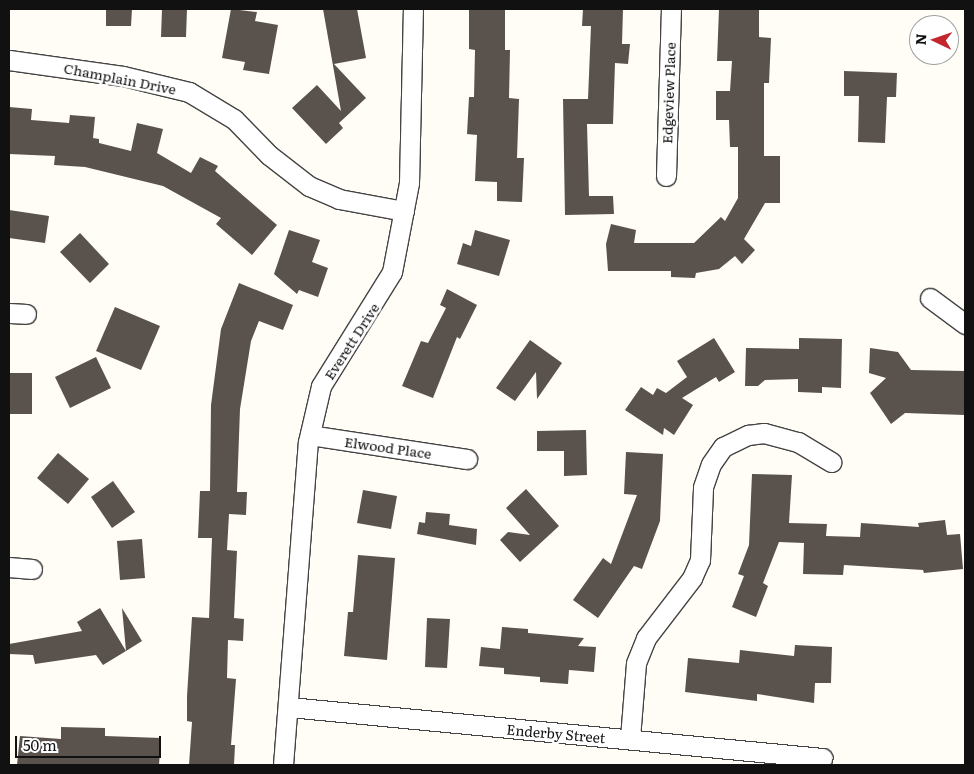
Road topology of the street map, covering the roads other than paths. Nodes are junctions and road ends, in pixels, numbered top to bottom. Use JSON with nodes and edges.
{"nodes":[{"id":1,"x":413,"y":9,"type":"edge"},
{"id":2,"x":671,"y":9,"type":"edge"},
{"id":3,"x":9,"y":60,"type":"edge"},
{"id":4,"x":666,"y":176,"type":"dead end"},
{"id":5,"x":404,"y":211,"type":"junction"},
{"id":6,"x":930,"y":298,"type":"dead end"},
{"id":7,"x":965,"y":324,"type":"edge"},
{"id":8,"x":310,"y":435,"type":"junction"},
{"id":9,"x":467,"y":459,"type":"dead end"},
{"id":10,"x":831,"y":462,"type":"dead end"},
{"id":11,"x":9,"y":567,"type":"edge"},
{"id":12,"x":32,"y":569,"type":"dead end"},
{"id":13,"x":289,"y":707,"type":"junction"},
{"id":14,"x":630,"y":738,"type":"junction"},
{"id":15,"x":823,"y":758,"type":"dead end"},
{"id":16,"x":283,"y":765,"type":"edge"}],
"edges":[{"from":1,"to":5,"type":"street","name":"Everett Drive"},
{"from":2,"to":4,"type":"street","name":"Edgeview Place"},
{"from":3,"to":5,"type":"street","name":"Champlain Drive"},
{"from":5,"to":8,"type":"street","name":"Everett Drive"},
{"from":6,"to":7,"type":"street"},
{"from":8,"to":9,"type":"street","name":"Elwood Place"},
{"from":8,"to":13,"type":"street","name":"Everett Drive"},
{"from":10,"to":14,"type":"street"},
{"from":11,"to":12,"type":"street"},
{"from":13,"to":14,"type":"street","name":"Enderby Street"},
{"from":13,"to":16,"type":"street","name":"Everett Drive"},
{"from":14,"to":15,"type":"street","name":"Enderby Street"}]}
